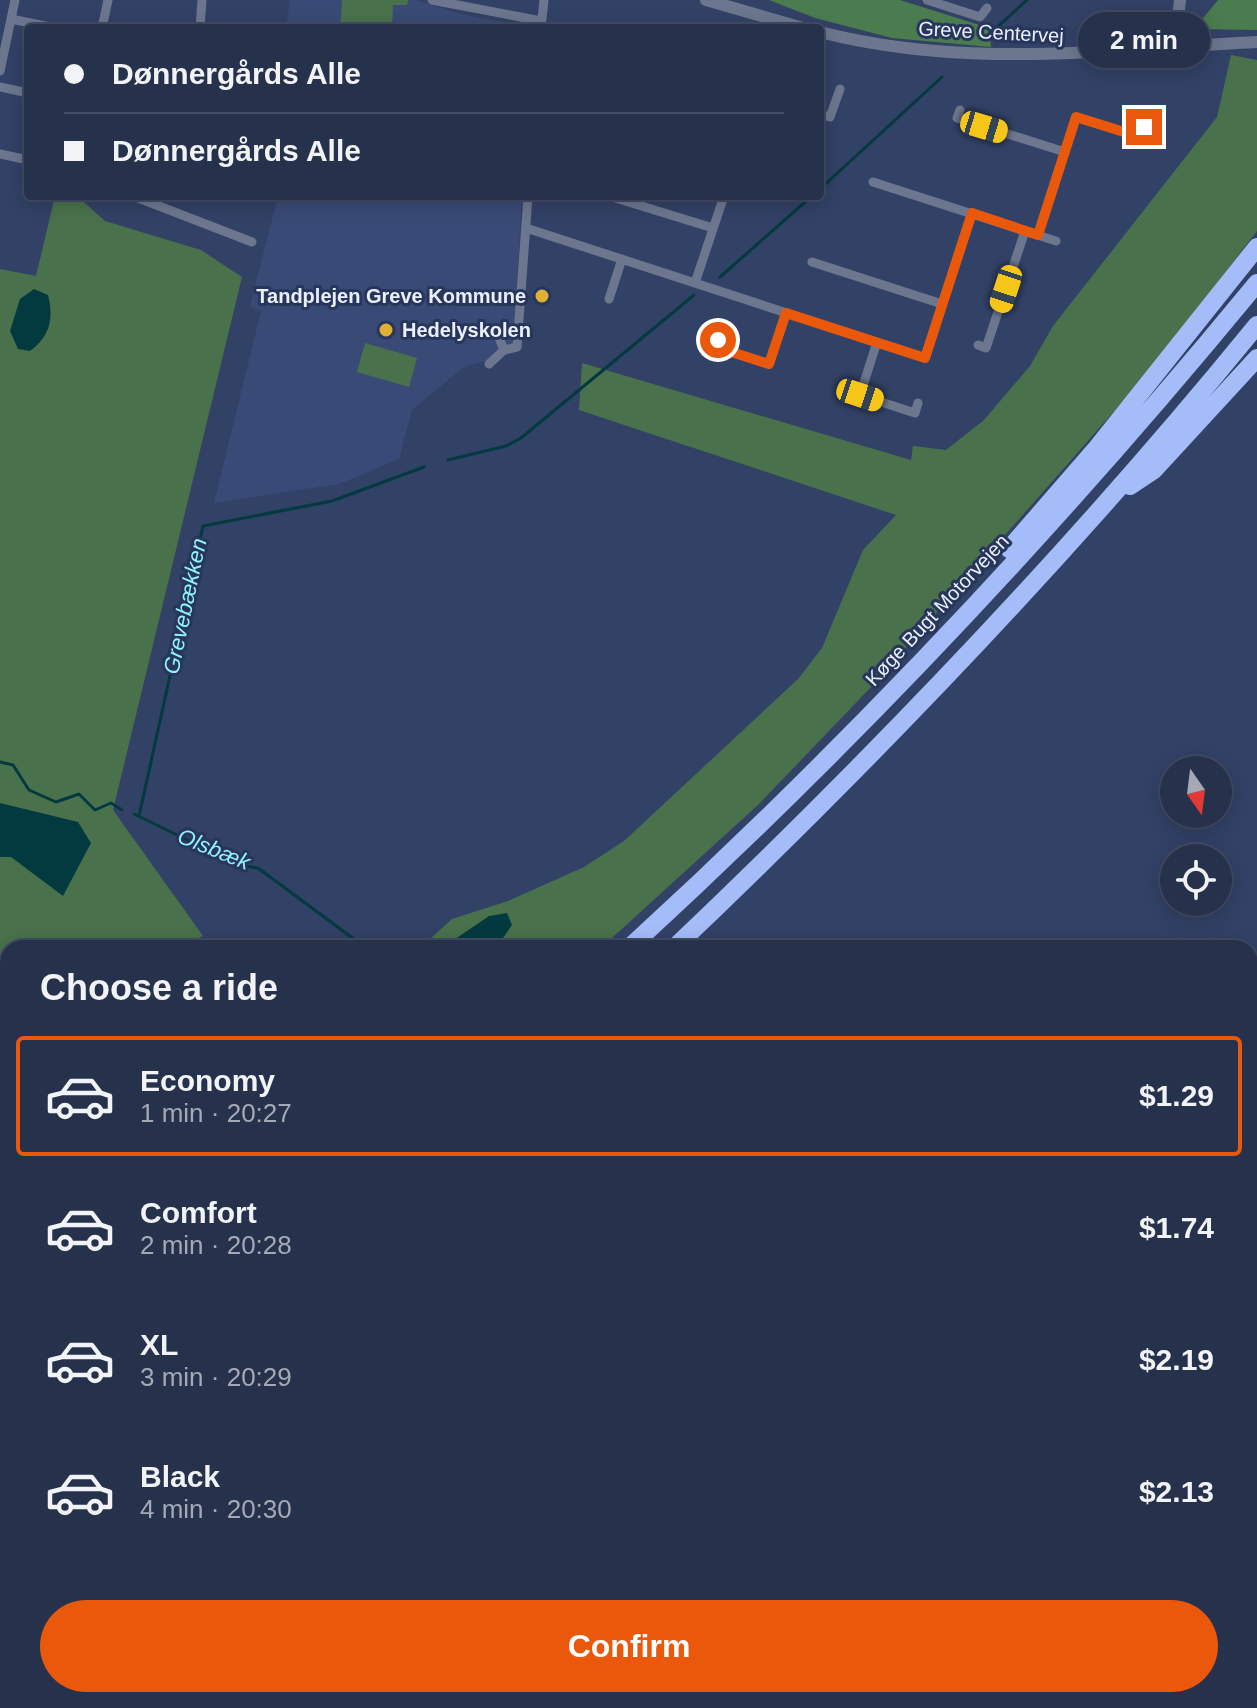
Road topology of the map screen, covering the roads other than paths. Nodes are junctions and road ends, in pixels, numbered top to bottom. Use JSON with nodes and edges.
{"nodes":[{"id":1,"x":15,"y":0,"type":"edge"},
{"id":2,"x":108,"y":0,"type":"edge"},
{"id":3,"x":202,"y":0,"type":"edge"},
{"id":4,"x":432,"y":0,"type":"edge"},
{"id":5,"x":544,"y":0,"type":"edge"},
{"id":6,"x":706,"y":0,"type":"edge"},
{"id":7,"x":927,"y":0,"type":"edge"},
{"id":8,"x":1180,"y":0,"type":"edge"},
{"id":9,"x":987,"y":8,"type":"dead end"},
{"id":10,"x":11,"y":19,"type":"junction"},
{"id":11,"x":35,"y":24,"type":"edge"},
{"id":12,"x":103,"y":24,"type":"edge"},
{"id":13,"x":200,"y":24,"type":"edge"},
{"id":14,"x":537,"y":24,"type":"edge"},
{"id":15,"x":541,"y":24,"type":"edge"},
{"id":16,"x":789,"y":24,"type":"edge"},
{"id":17,"x":824,"y":33,"type":"edge"},
{"id":18,"x":1257,"y":42,"type":"edge"},
{"id":19,"x":1175,"y":47,"type":"junction"},
{"id":20,"x":0,"y":71,"type":"edge"},
{"id":21,"x":0,"y":87,"type":"edge"},
{"id":22,"x":840,"y":89,"type":"dead end"},
{"id":23,"x":24,"y":92,"type":"edge"},
{"id":24,"x":960,"y":110,"type":"dead end"},
{"id":25,"x":824,"y":115,"type":"edge"},
{"id":26,"x":1144,"y":127,"type":"dead end"},
{"id":27,"x":1065,"y":152,"type":"junction"},
{"id":28,"x":0,"y":154,"type":"edge"},
{"id":29,"x":24,"y":159,"type":"edge"},
{"id":30,"x":873,"y":182,"type":"dead end"},
{"id":31,"x":143,"y":200,"type":"edge"},
{"id":32,"x":528,"y":200,"type":"edge"},
{"id":33,"x":622,"y":200,"type":"edge"},
{"id":34,"x":723,"y":200,"type":"edge"},
{"id":35,"x":972,"y":213,"type":"junction"},
{"id":36,"x":526,"y":228,"type":"junction"},
{"id":37,"x":713,"y":228,"type":"junction"},
{"id":38,"x":1025,"y":231,"type":"junction"},
{"id":39,"x":1038,"y":235,"type":"junction"},
{"id":40,"x":1056,"y":241,"type":"dead end"},
{"id":41,"x":252,"y":242,"type":"dead end"},
{"id":42,"x":1257,"y":247,"type":"edge"},
{"id":43,"x":622,"y":259,"type":"junction"},
{"id":44,"x":812,"y":262,"type":"dead end"},
{"id":45,"x":695,"y":283,"type":"junction"},
{"id":46,"x":1257,"y":283,"type":"edge"},
{"id":47,"x":609,"y":299,"type":"dead end"},
{"id":48,"x":942,"y":304,"type":"junction"},
{"id":49,"x":786,"y":313,"type":"junction"},
{"id":50,"x":1257,"y":325,"type":"edge"},
{"id":51,"x":518,"y":326,"type":"junction"},
{"id":52,"x":718,"y":340,"type":"dead end"},
{"id":53,"x":877,"y":342,"type":"junction"},
{"id":54,"x":978,"y":345,"type":"dead end"},
{"id":55,"x":504,"y":350,"type":"junction"},
{"id":56,"x":1257,"y":358,"type":"edge"},
{"id":57,"x":489,"y":364,"type":"dead end"},
{"id":58,"x":918,"y":403,"type":"dead end"},
{"id":59,"x":1108,"y":502,"type":"junction"},
{"id":60,"x":975,"y":602,"type":"junction"},
{"id":61,"x":637,"y":940,"type":"edge"},
{"id":62,"x":682,"y":940,"type":"edge"}],
"edges":[{"from":1,"to":10,"type":"street"},
{"from":2,"to":12,"type":"street"},
{"from":3,"to":13,"type":"street"},
{"from":4,"to":14,"type":"street"},
{"from":5,"to":15,"type":"street"},
{"from":6,"to":16,"type":"street"},
{"from":7,"to":9,"type":"street"},
{"from":8,"to":19,"type":"street"},
{"from":10,"to":11,"type":"street"},
{"from":10,"to":20,"type":"street"},
{"from":17,"to":19,"type":"street","name":"Greve Centervej"},
{"from":18,"to":19,"type":"street","name":"Greve Centervej"},
{"from":21,"to":23,"type":"street"},
{"from":22,"to":25,"type":"street"},
{"from":24,"to":27,"type":"street"},
{"from":26,"to":27,"type":"street"},
{"from":27,"to":39,"type":"street"},
{"from":28,"to":29,"type":"street"},
{"from":30,"to":35,"type":"street"},
{"from":31,"to":41,"type":"street"},
{"from":32,"to":36,"type":"street"},
{"from":33,"to":37,"type":"street"},
{"from":34,"to":37,"type":"street"},
{"from":35,"to":38,"type":"street"},
{"from":35,"to":48,"type":"street"},
{"from":36,"to":43,"type":"street"},
{"from":36,"to":51,"type":"street"},
{"from":37,"to":45,"type":"street"},
{"from":38,"to":39,"type":"street"},
{"from":38,"to":54,"type":"street"},
{"from":39,"to":40,"type":"street"},
{"from":42,"to":60,"type":"highway"},
{"from":43,"to":45,"type":"street"},
{"from":43,"to":47,"type":"street"},
{"from":44,"to":48,"type":"street"},
{"from":45,"to":49,"type":"street"},
{"from":46,"to":60,"type":"highway","name":"Køge Bugt Motorvejen"},
{"from":48,"to":53,"type":"street"},
{"from":49,"to":52,"type":"street"},
{"from":49,"to":53,"type":"street"},
{"from":50,"to":59,"type":"highway"},
{"from":51,"to":55,"type":"street"},
{"from":51,"to":55,"type":"street"},
{"from":53,"to":58,"type":"street"},
{"from":55,"to":57,"type":"street"},
{"from":56,"to":59,"type":"highway"},
{"from":59,"to":62,"type":"highway"},
{"from":60,"to":61,"type":"highway","name":"Køge Bugt Motorvejen"}]}
